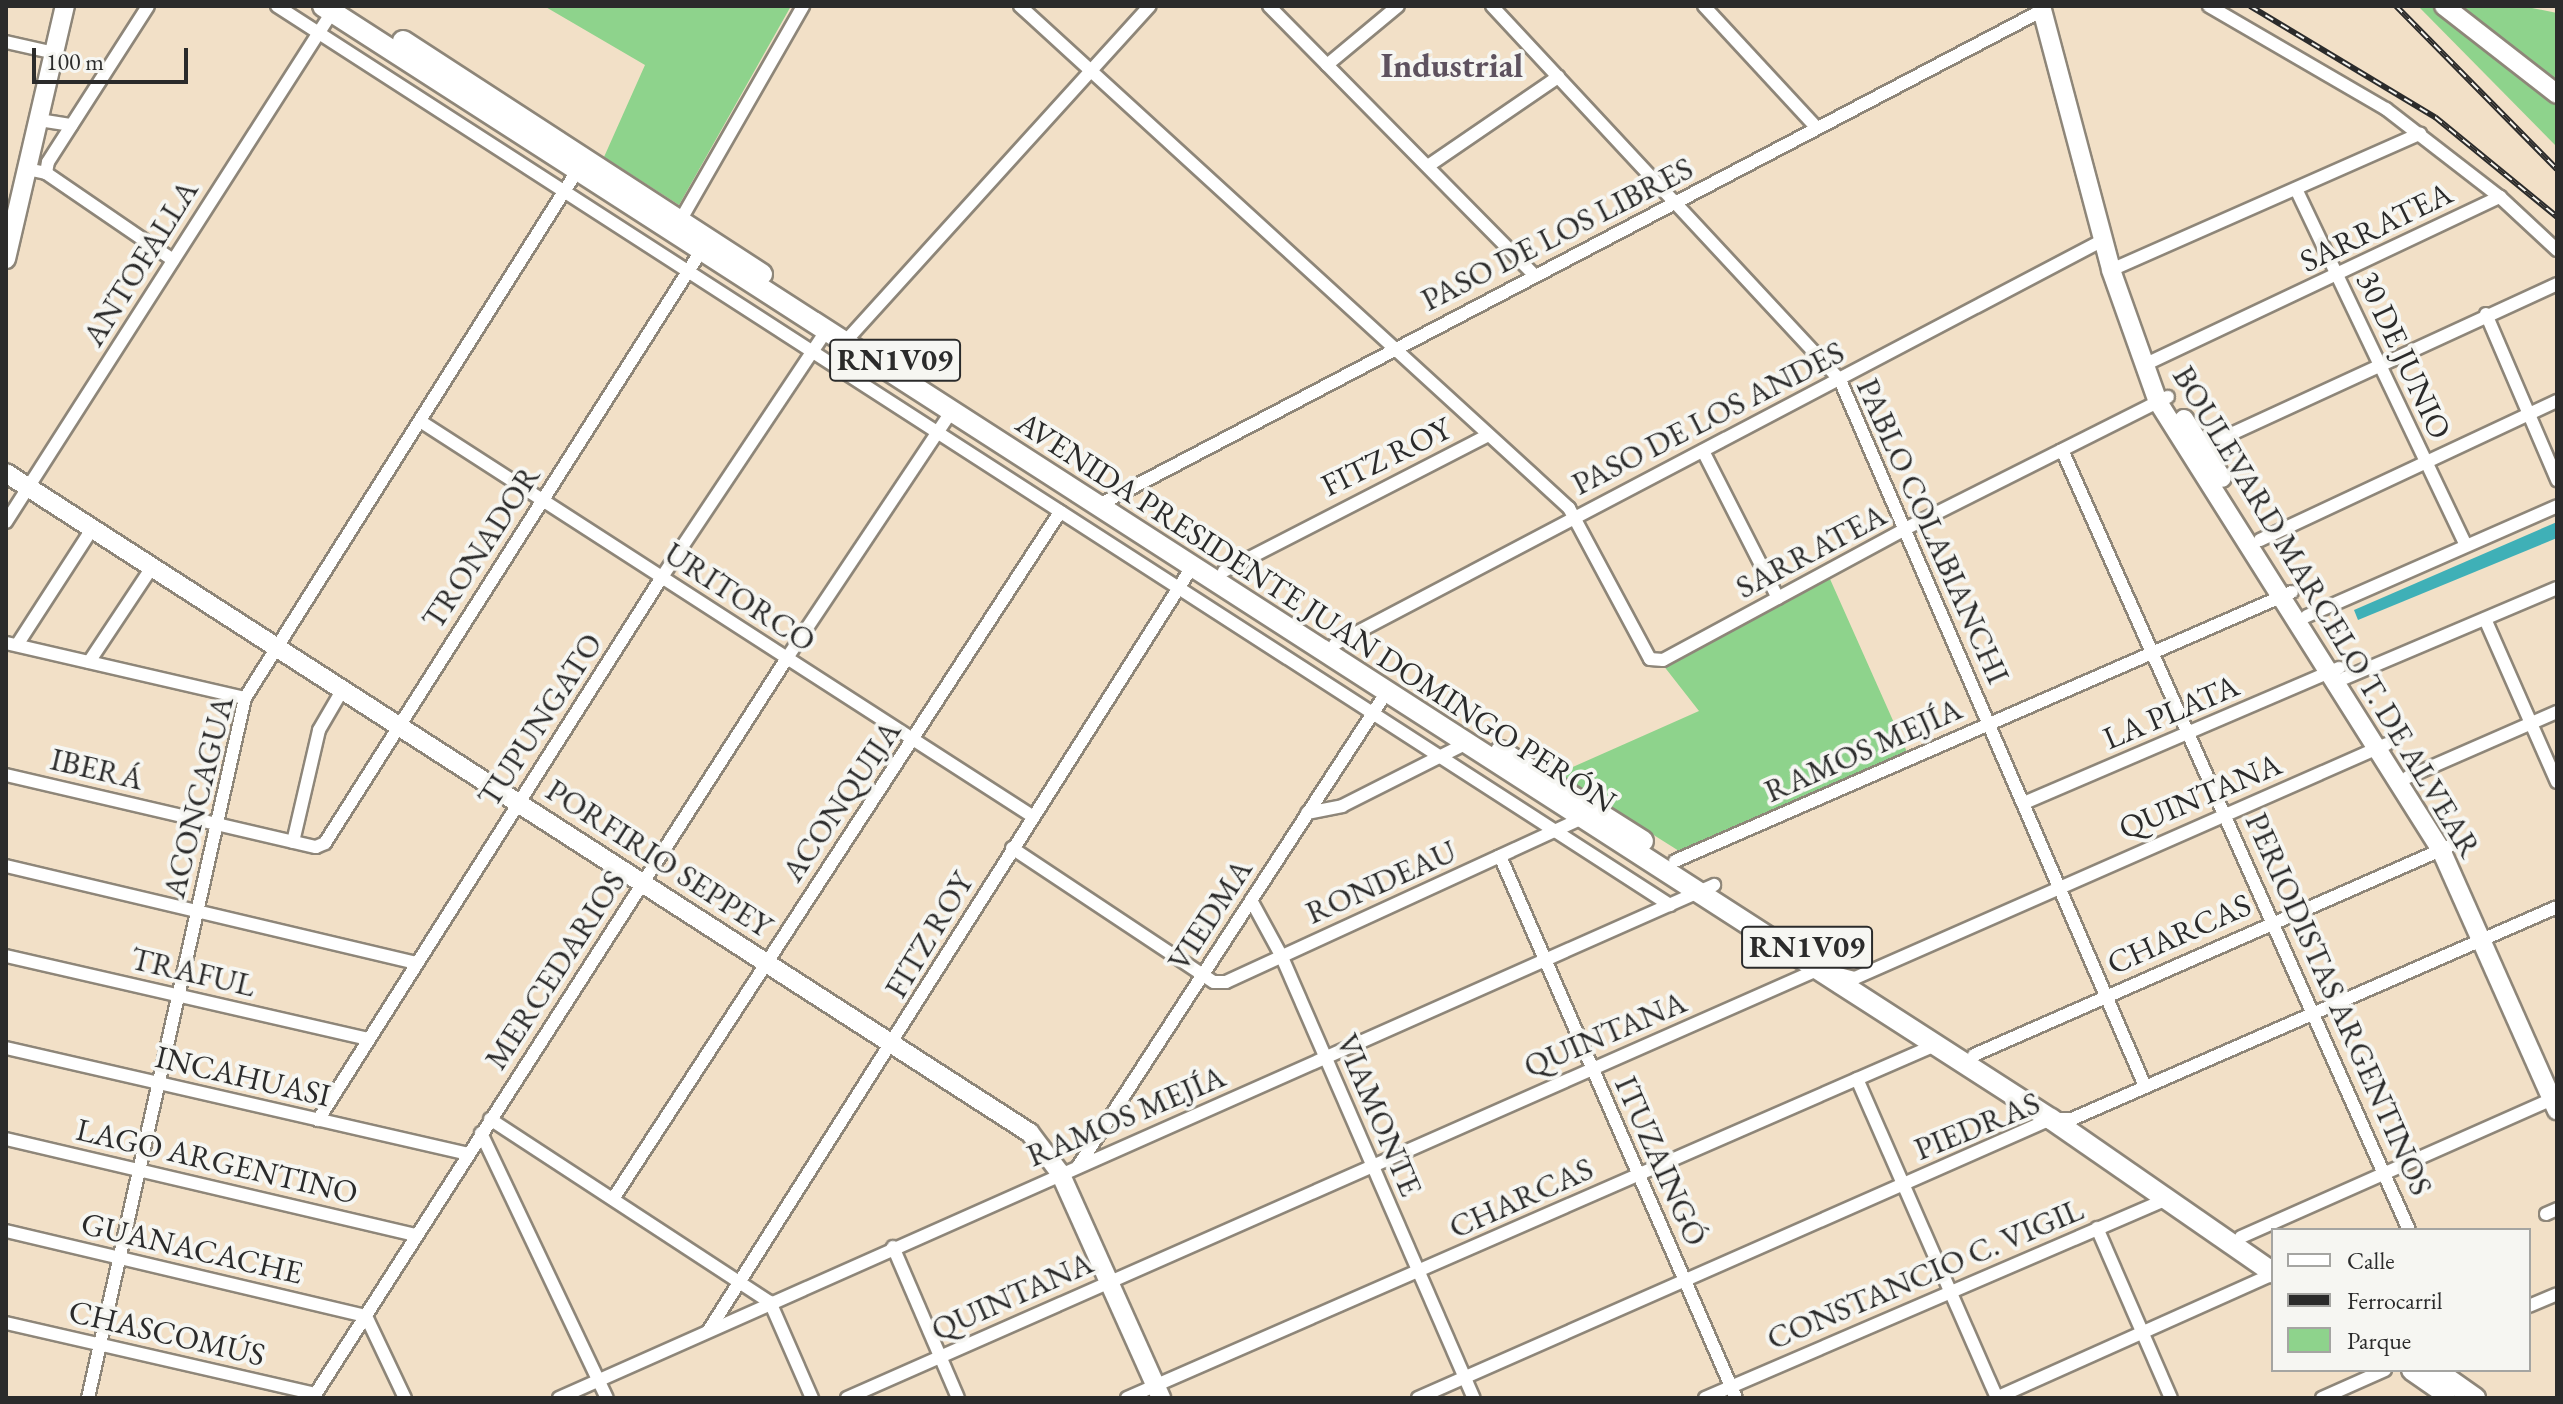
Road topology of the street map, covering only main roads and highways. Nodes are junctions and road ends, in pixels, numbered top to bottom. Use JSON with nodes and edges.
{"nodes":[{"id":1,"x":65,"y":6,"type":"edge"},
{"id":2,"x":2444,"y":6,"type":"edge"},
{"id":3,"x":2455,"y":6,"type":"edge"},
{"id":4,"x":334,"y":8,"type":"edge"},
{"id":5,"x":2042,"y":8,"type":"edge"},
{"id":6,"x":2496,"y":45,"type":"junction"},
{"id":7,"x":2557,"y":94,"type":"edge"},
{"id":8,"x":10,"y":226,"type":"edge"},
{"id":9,"x":6,"y":259,"type":"edge"},
{"id":10,"x":848,"y":338,"type":"junction"},
{"id":11,"x":2163,"y":399,"type":"junction"},
{"id":12,"x":6,"y":473,"type":"edge"},
{"id":13,"x":1103,"y":502,"type":"junction"},
{"id":14,"x":2288,"y":594,"type":"junction"},
{"id":15,"x":2338,"y":673,"type":"junction"},
{"id":16,"x":2383,"y":746,"type":"junction"},
{"id":17,"x":2446,"y":848,"type":"junction"},
{"id":18,"x":1707,"y":889,"type":"junction"},
{"id":19,"x":2556,"y":1097,"type":"edge"},
{"id":20,"x":2271,"y":1258,"type":"edge"},
{"id":21,"x":2271,"y":1272,"type":"edge"},
{"id":22,"x":2415,"y":1372,"type":"edge"},
{"id":23,"x":2438,"y":1372,"type":"edge"},
{"id":24,"x":1158,"y":1392,"type":"edge"},
{"id":25,"x":2452,"y":1398,"type":"edge"},
{"id":26,"x":2475,"y":1398,"type":"edge"}],
"edges":[{"from":1,"to":8,"type":"main road"},
{"from":2,"to":6,"type":"main road"},
{"from":3,"to":6,"type":"main road"},
{"from":4,"to":10,"type":"main road","name":"AVENIDA PRESIDENTE JUAN DOMINGO PERÓN","number":"RN1V09"},
{"from":4,"to":10,"type":"main road","name":"AVENIDA PRESIDENTE JUAN DOMINGO PERÓN","number":"RN1V09"},
{"from":5,"to":11,"type":"main road","name":"BOULEVARD MARCELO T. DE ALVEAR"},
{"from":6,"to":7,"type":"main road"},
{"from":8,"to":9,"type":"main road"},
{"from":10,"to":13,"type":"main road","name":"AVENIDA PRESIDENTE JUAN DOMINGO PERÓN","number":"RN1V09"},
{"from":10,"to":13,"type":"main road","name":"AVENIDA PRESIDENTE JUAN DOMINGO PERÓN","number":"RN1V09"},
{"from":11,"to":14,"type":"main road","name":"BOULEVARD MARCELO T. DE ALVEAR"},
{"from":11,"to":14,"type":"main road","name":"BOULEVARD MARCELO T. DE ALVEAR"},
{"from":12,"to":24,"type":"main road","name":"PORFIRIO SEPPEY"},
{"from":13,"to":18,"type":"main road","name":"AVENIDA PRESIDENTE JUAN DOMINGO PERÓN","number":"RN1V09"},
{"from":13,"to":18,"type":"main road","name":"AVENIDA PRESIDENTE JUAN DOMINGO PERÓN","number":"RN1V09"},
{"from":14,"to":15,"type":"main road","name":"BOULEVARD MARCELO T. DE ALVEAR"},
{"from":14,"to":15,"type":"main road","name":"BOULEVARD MARCELO T. DE ALVEAR"},
{"from":15,"to":16,"type":"main road","name":"BOULEVARD MARCELO T. DE ALVEAR"},
{"from":16,"to":17,"type":"main road","name":"BOULEVARD MARCELO T. DE ALVEAR"},
{"from":16,"to":17,"type":"main road","name":"BOULEVARD MARCELO T. DE ALVEAR"},
{"from":17,"to":19,"type":"main road","name":"BOULEVARD MARCELO T. DE ALVEAR"},
{"from":18,"to":20,"type":"main road","name":"AVENIDA PRESIDENTE JUAN DOMINGO PERÓN","number":"RN1V09"},
{"from":18,"to":21,"type":"main road","name":"AVENIDA PRESIDENTE JUAN DOMINGO PERÓN","number":"RN1V09"},
{"from":22,"to":25,"type":"main road"},
{"from":23,"to":26,"type":"main road"}]}
